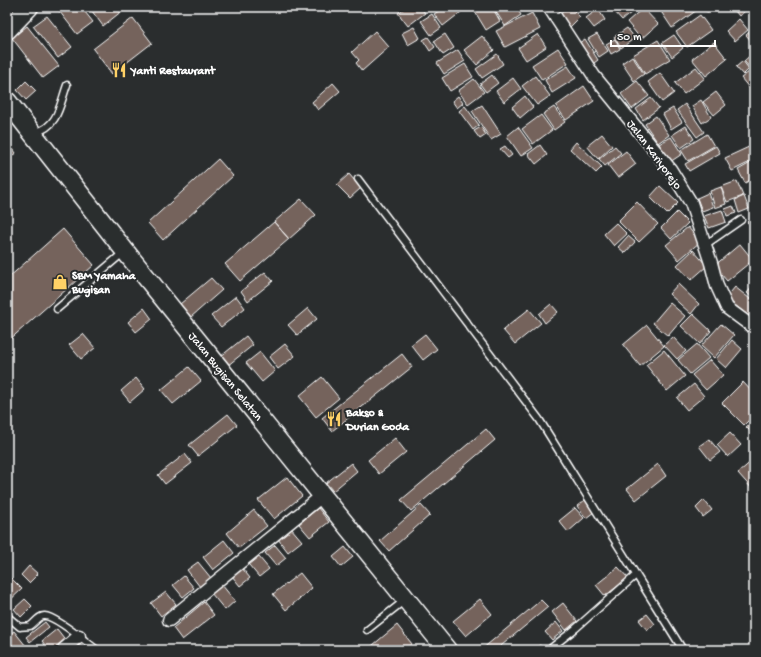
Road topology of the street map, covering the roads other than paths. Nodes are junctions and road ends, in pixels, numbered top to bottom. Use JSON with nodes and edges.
{"nodes":[{"id":1,"x":29,"y":7,"type":"edge"},
{"id":2,"x":549,"y":7,"type":"edge"},
{"id":3,"x":7,"y":30,"type":"edge"},
{"id":4,"x":67,"y":85,"type":"dead end"},
{"id":5,"x":7,"y":102,"type":"edge"},
{"id":6,"x":32,"y":133,"type":"junction"},
{"id":7,"x":358,"y":179,"type":"dead end"},
{"id":8,"x":741,"y":220,"type":"dead end"},
{"id":9,"x":705,"y":245,"type":"junction"},
{"id":10,"x":125,"y":251,"type":"junction"},
{"id":11,"x":57,"y":309,"type":"dead end"},
{"id":12,"x":754,"y":328,"type":"edge"},
{"id":13,"x":323,"y":495,"type":"junction"},
{"id":14,"x":636,"y":575,"type":"junction"},
{"id":15,"x":406,"y":599,"type":"junction"},
{"id":16,"x":8,"y":619,"type":"edge"},
{"id":17,"x":169,"y":620,"type":"dead end"},
{"id":18,"x":367,"y":630,"type":"dead end"},
{"id":19,"x":79,"y":636,"type":"junction"},
{"id":20,"x":551,"y":648,"type":"dead end"},
{"id":21,"x":63,"y":650,"type":"edge"},
{"id":22,"x":96,"y":650,"type":"edge"},
{"id":23,"x":447,"y":650,"type":"edge"},
{"id":24,"x":683,"y":650,"type":"edge"}],
"edges":[{"from":1,"to":3,"type":"street"},
{"from":2,"to":9,"type":"street","name":"Jalan Kariyorejo"},
{"from":4,"to":6,"type":"lane"},
{"from":5,"to":6,"type":"street","name":"Jalan Bugisan Selatan"},
{"from":6,"to":10,"type":"street","name":"Jalan Bugisan Selatan"},
{"from":7,"to":14,"type":"lane"},
{"from":8,"to":9,"type":"lane"},
{"from":9,"to":12,"type":"street","name":"Jalan Kariyorejo"},
{"from":10,"to":11,"type":"lane"},
{"from":10,"to":13,"type":"street","name":"Jalan Bugisan Selatan"},
{"from":13,"to":15,"type":"street","name":"Jalan Bugisan Selatan"},
{"from":13,"to":17,"type":"street"},
{"from":14,"to":20,"type":"lane"},
{"from":14,"to":24,"type":"lane"},
{"from":15,"to":18,"type":"lane"},
{"from":15,"to":23,"type":"street","name":"Jalan Bugisan Selatan"},
{"from":16,"to":19,"type":"lane"},
{"from":19,"to":21,"type":"street"},
{"from":19,"to":22,"type":"lane"}]}
